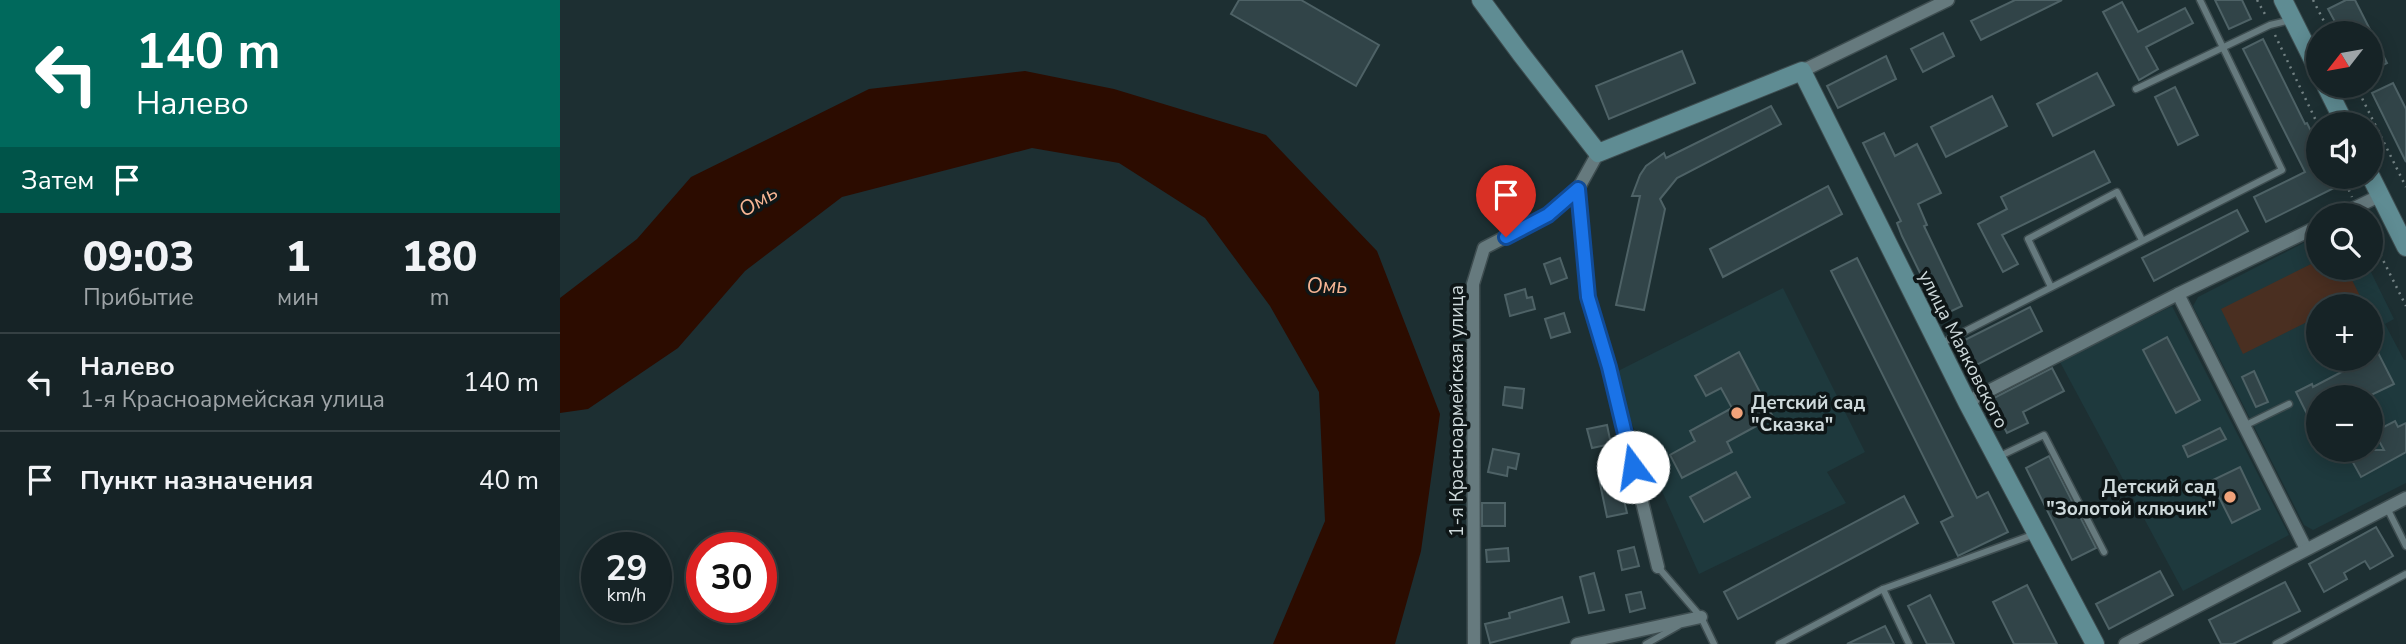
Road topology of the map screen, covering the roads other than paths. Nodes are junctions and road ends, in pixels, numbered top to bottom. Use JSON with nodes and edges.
{"nodes":[{"id":1,"x":1482,"y":0,"type":"edge"},
{"id":2,"x":1948,"y":0,"type":"edge"},
{"id":3,"x":2200,"y":0,"type":"edge"},
{"id":4,"x":2283,"y":0,"type":"edge"},
{"id":5,"x":2292,"y":20,"type":"junction"},
{"id":6,"x":2223,"y":47,"type":"junction"},
{"id":7,"x":2306,"y":47,"type":"edge"},
{"id":8,"x":1802,"y":71,"type":"junction"},
{"id":9,"x":2136,"y":89,"type":"dead end"},
{"id":10,"x":1598,"y":153,"type":"junction"},
{"id":11,"x":1578,"y":189,"type":"junction"},
{"id":12,"x":2378,"y":189,"type":"edge"},
{"id":13,"x":2381,"y":195,"type":"junction"},
{"id":14,"x":2365,"y":203,"type":"edge"},
{"id":15,"x":2306,"y":232,"type":"edge"},
{"id":16,"x":2142,"y":240,"type":"junction"},
{"id":17,"x":2406,"y":247,"type":"edge"},
{"id":18,"x":2051,"y":287,"type":"junction"},
{"id":19,"x":2178,"y":294,"type":"junction"},
{"id":20,"x":1938,"y":345,"type":"junction"},
{"id":21,"x":1967,"y":402,"type":"junction"},
{"id":22,"x":2289,"y":404,"type":"dead end"},
{"id":23,"x":2244,"y":426,"type":"junction"},
{"id":24,"x":1997,"y":458,"type":"junction"},
{"id":25,"x":2406,"y":498,"type":"edge"},
{"id":26,"x":2386,"y":508,"type":"junction"},
{"id":27,"x":2037,"y":533,"type":"junction"},
{"id":28,"x":2406,"y":546,"type":"edge"},
{"id":29,"x":2306,"y":550,"type":"junction"},
{"id":30,"x":2104,"y":552,"type":"dead end"},
{"id":31,"x":1658,"y":567,"type":"joint"},
{"id":32,"x":2406,"y":574,"type":"edge"},
{"id":33,"x":1883,"y":589,"type":"junction"},
{"id":34,"x":1694,"y":619,"type":"junction"},
{"id":35,"x":1474,"y":644,"type":"edge"},
{"id":36,"x":1577,"y":644,"type":"edge"},
{"id":37,"x":1646,"y":644,"type":"edge"},
{"id":38,"x":1714,"y":644,"type":"edge"},
{"id":39,"x":1779,"y":644,"type":"edge"},
{"id":40,"x":1909,"y":644,"type":"edge"},
{"id":41,"x":2095,"y":644,"type":"edge"},
{"id":42,"x":2124,"y":644,"type":"edge"},
{"id":43,"x":2276,"y":644,"type":"edge"}],
"edges":[{"from":1,"to":10,"type":"street"},
{"from":2,"to":8,"type":"street"},
{"from":3,"to":6,"type":"lane"},
{"from":4,"to":5,"type":"street"},
{"from":5,"to":6,"type":"lane"},
{"from":5,"to":7,"type":"street"},
{"from":6,"to":9,"type":"lane"},
{"from":6,"to":16,"type":"lane"},
{"from":8,"to":10,"type":"street"},
{"from":8,"to":20,"type":"street","name":"улица Маяковского"},
{"from":10,"to":11,"type":"street"},
{"from":11,"to":31,"type":"street"},
{"from":11,"to":35,"type":"street","name":"1-я Красноармейская улица"},
{"from":12,"to":13,"type":"street"},
{"from":13,"to":14,"type":"street"},
{"from":13,"to":17,"type":"street"},
{"from":15,"to":19,"type":"street"},
{"from":16,"to":18,"type":"lane"},
{"from":16,"to":18,"type":"lane"},
{"from":18,"to":20,"type":"lane"},
{"from":19,"to":21,"type":"street"},
{"from":19,"to":23,"type":"street"},
{"from":20,"to":21,"type":"street","name":"улица Маяковского"},
{"from":21,"to":24,"type":"street","name":"улица Маяковского"},
{"from":22,"to":23,"type":"lane"},
{"from":23,"to":29,"type":"street"},
{"from":24,"to":27,"type":"street","name":"улица Маяковского"},
{"from":24,"to":30,"type":"lane"},
{"from":25,"to":26,"type":"street"},
{"from":26,"to":28,"type":"lane"},
{"from":26,"to":29,"type":"street"},
{"from":27,"to":33,"type":"lane"},
{"from":27,"to":41,"type":"street","name":"улица Маяковского"},
{"from":29,"to":42,"type":"street"},
{"from":31,"to":34,"type":"lane"},
{"from":32,"to":43,"type":"lane"},
{"from":33,"to":39,"type":"lane"},
{"from":33,"to":40,"type":"lane"},
{"from":34,"to":36,"type":"street"},
{"from":34,"to":37,"type":"lane"},
{"from":34,"to":38,"type":"lane"}]}
